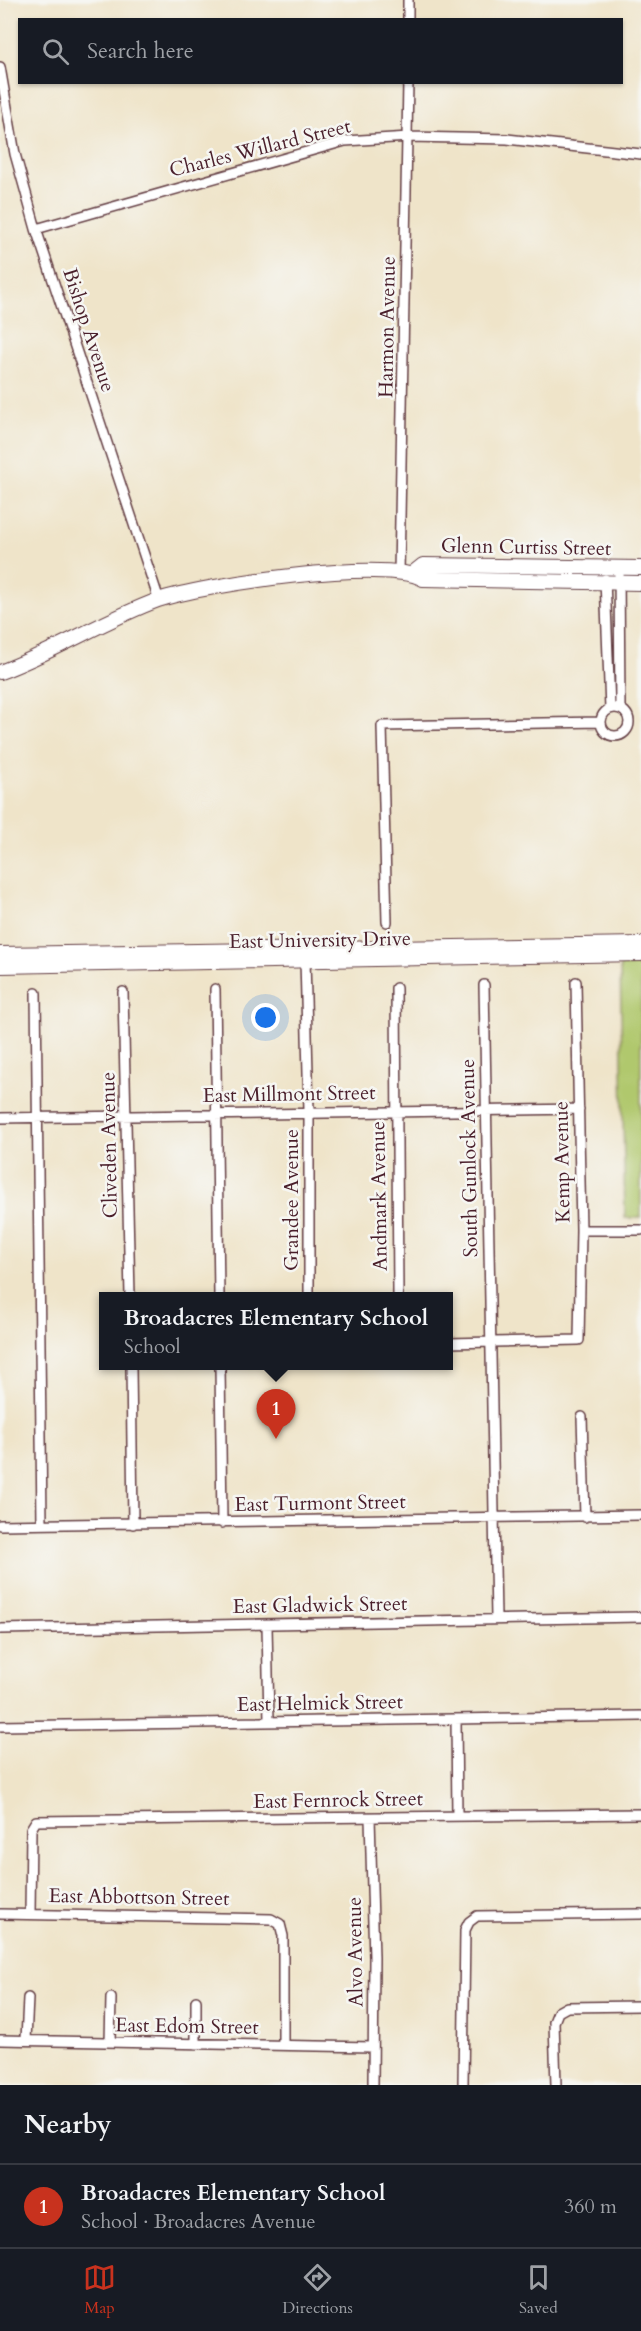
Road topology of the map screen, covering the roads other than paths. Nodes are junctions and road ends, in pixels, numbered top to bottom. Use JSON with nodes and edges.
{"nodes":[{"id":1,"x":408,"y":0,"type":"edge"},
{"id":2,"x":408,"y":18,"type":"edge"},
{"id":3,"x":0,"y":67,"type":"edge"},
{"id":4,"x":408,"y":84,"type":"edge"},
{"id":5,"x":409,"y":137,"type":"junction"},
{"id":6,"x":641,"y":154,"type":"edge"},
{"id":7,"x":36,"y":229,"type":"junction"},
{"id":8,"x":604,"y":568,"type":"junction"},
{"id":9,"x":619,"y":568,"type":"junction"},
{"id":10,"x":641,"y":568,"type":"edge"},
{"id":11,"x":406,"y":573,"type":"junction"},
{"id":12,"x":605,"y":582,"type":"junction"},
{"id":13,"x":619,"y":583,"type":"junction"},
{"id":14,"x":641,"y":583,"type":"edge"},
{"id":15,"x":159,"y":600,"type":"junction"},
{"id":16,"x":0,"y":672,"type":"edge"},
{"id":17,"x":610,"y":709,"type":"junction"},
{"id":18,"x":620,"y":709,"type":"junction"},
{"id":19,"x":601,"y":722,"type":"junction"},
{"id":20,"x":387,"y":922,"type":"dead end"},
{"id":21,"x":641,"y":944,"type":"edge"},
{"id":22,"x":0,"y":954,"type":"edge"},
{"id":23,"x":641,"y":954,"type":"edge"},
{"id":24,"x":305,"y":955,"type":"junction"},
{"id":25,"x":0,"y":966,"type":"edge"},
{"id":26,"x":576,"y":982,"type":"dead end"},
{"id":27,"x":484,"y":985,"type":"dead end"},
{"id":28,"x":396,"y":988,"type":"dead end"},
{"id":29,"x":215,"y":989,"type":"dead end"},
{"id":30,"x":123,"y":992,"type":"dead end"},
{"id":31,"x":36,"y":993,"type":"dead end"},
{"id":32,"x":579,"y":1109,"type":"junction"},
{"id":33,"x":487,"y":1110,"type":"junction"},
{"id":34,"x":309,"y":1111,"type":"junction"},
{"id":35,"x":396,"y":1111,"type":"junction"},
{"id":36,"x":216,"y":1114,"type":"junction"},
{"id":37,"x":127,"y":1115,"type":"junction"},
{"id":38,"x":38,"y":1117,"type":"junction"},
{"id":39,"x":0,"y":1118,"type":"edge"},
{"id":40,"x":581,"y":1230,"type":"junction"},
{"id":41,"x":641,"y":1230,"type":"edge"},
{"id":42,"x":130,"y":1292,"type":"edge"},
{"id":43,"x":219,"y":1292,"type":"edge"},
{"id":44,"x":309,"y":1292,"type":"edge"},
{"id":45,"x":398,"y":1292,"type":"edge"},
{"id":46,"x":489,"y":1342,"type":"junction"},
{"id":47,"x":453,"y":1343,"type":"edge"},
{"id":48,"x":130,"y":1370,"type":"edge"},
{"id":49,"x":220,"y":1370,"type":"edge"},
{"id":50,"x":582,"y":1417,"type":"dead end"},
{"id":51,"x":641,"y":1515,"type":"edge"},
{"id":52,"x":585,"y":1517,"type":"junction"},
{"id":53,"x":493,"y":1518,"type":"junction"},
{"id":54,"x":222,"y":1523,"type":"junction"},
{"id":55,"x":42,"y":1524,"type":"junction"},
{"id":56,"x":133,"y":1524,"type":"junction"},
{"id":57,"x":0,"y":1525,"type":"edge"},
{"id":58,"x":641,"y":1617,"type":"edge"},
{"id":59,"x":496,"y":1618,"type":"junction"},
{"id":60,"x":267,"y":1624,"type":"junction"},
{"id":61,"x":0,"y":1629,"type":"edge"},
{"id":62,"x":641,"y":1716,"type":"edge"},
{"id":63,"x":456,"y":1719,"type":"junction"},
{"id":64,"x":269,"y":1721,"type":"junction"},
{"id":65,"x":0,"y":1726,"type":"edge"},
{"id":66,"x":641,"y":1814,"type":"edge"},
{"id":67,"x":457,"y":1816,"type":"junction"},
{"id":68,"x":370,"y":1818,"type":"junction"},
{"id":69,"x":0,"y":1914,"type":"edge"},
{"id":70,"x":30,"y":1914,"type":"junction"},
{"id":71,"x":641,"y":1914,"type":"edge"},
{"id":72,"x":28,"y":1998,"type":"dead end"},
{"id":73,"x":111,"y":1998,"type":"dead end"},
{"id":74,"x":196,"y":2001,"type":"dead end"},
{"id":75,"x":641,"y":2006,"type":"edge"},
{"id":76,"x":0,"y":2040,"type":"edge"},
{"id":77,"x":26,"y":2040,"type":"junction"},
{"id":78,"x":111,"y":2042,"type":"junction"},
{"id":79,"x":196,"y":2044,"type":"junction"},
{"id":80,"x":283,"y":2045,"type":"junction"},
{"id":81,"x":373,"y":2047,"type":"junction"},
{"id":82,"x":372,"y":2085,"type":"edge"},
{"id":83,"x":463,"y":2085,"type":"edge"},
{"id":84,"x":556,"y":2085,"type":"edge"}],
"edges":[{"from":1,"to":2,"type":"street"},
{"from":3,"to":7,"type":"street","name":"Bishop Avenue"},
{"from":4,"to":5,"type":"street","name":"Harmon Avenue"},
{"from":5,"to":6,"type":"street","name":"Charles Willard Street"},
{"from":5,"to":7,"type":"street","name":"Charles Willard Street"},
{"from":5,"to":11,"type":"street","name":"Harmon Avenue"},
{"from":7,"to":15,"type":"street","name":"Bishop Avenue"},
{"from":8,"to":9,"type":"street","name":"Glenn Curtiss Street"},
{"from":8,"to":11,"type":"street","name":"Glenn Curtiss Street"},
{"from":8,"to":12,"type":"street"},
{"from":9,"to":10,"type":"street","name":"Glenn Curtiss Street"},
{"from":9,"to":13,"type":"street"},
{"from":11,"to":12,"type":"street","name":"Glenn Curtiss Street"},
{"from":11,"to":15,"type":"street","name":"Glenn Curtiss Street"},
{"from":12,"to":13,"type":"street","name":"Glenn Curtiss Street"},
{"from":12,"to":17,"type":"street"},
{"from":13,"to":14,"type":"street","name":"Glenn Curtiss Street"},
{"from":13,"to":18,"type":"street"},
{"from":15,"to":16,"type":"street","name":"Glenn Curtiss Street"},
{"from":17,"to":18,"type":"street"},
{"from":17,"to":19,"type":"street"},
{"from":18,"to":19,"type":"street"},
{"from":19,"to":20,"type":"street"},
{"from":21,"to":24,"type":"street","name":"East University Drive"},
{"from":22,"to":24,"type":"street","name":"East University Drive"},
{"from":23,"to":24,"type":"street","name":"East University Drive"},
{"from":24,"to":25,"type":"street","name":"East University Drive"},
{"from":24,"to":34,"type":"street","name":"Grandee Avenue"},
{"from":26,"to":32,"type":"street","name":"Kemp Avenue"},
{"from":27,"to":33,"type":"street","name":"South Gunlock Avenue"},
{"from":28,"to":35,"type":"street","name":"Andmark Avenue"},
{"from":29,"to":36,"type":"street"},
{"from":30,"to":37,"type":"street","name":"Cliveden Avenue"},
{"from":31,"to":38,"type":"street"},
{"from":32,"to":33,"type":"street","name":"East Millmont Street"},
{"from":32,"to":40,"type":"street","name":"Kemp Avenue"},
{"from":33,"to":35,"type":"street","name":"East Millmont Street"},
{"from":33,"to":46,"type":"street","name":"South Gunlock Avenue"},
{"from":34,"to":35,"type":"street","name":"East Millmont Street"},
{"from":34,"to":36,"type":"street","name":"East Millmont Street"},
{"from":34,"to":44,"type":"street","name":"Grandee Avenue"},
{"from":35,"to":45,"type":"street","name":"Andmark Avenue"},
{"from":36,"to":37,"type":"street","name":"East Millmont Street"},
{"from":36,"to":43,"type":"street"},
{"from":37,"to":38,"type":"street","name":"East Millmont Street"},
{"from":37,"to":42,"type":"street","name":"Cliveden Avenue"},
{"from":38,"to":39,"type":"street","name":"East Millmont Street"},
{"from":38,"to":55,"type":"street"},
{"from":40,"to":41,"type":"street"},
{"from":40,"to":46,"type":"street","name":"Kemp Avenue"},
{"from":46,"to":47,"type":"street"},
{"from":46,"to":53,"type":"street","name":"South Gunlock Avenue"},
{"from":48,"to":56,"type":"street"},
{"from":49,"to":54,"type":"street"},
{"from":50,"to":52,"type":"street"},
{"from":51,"to":52,"type":"street","name":"East Turmont Street"},
{"from":52,"to":53,"type":"street","name":"East Turmont Street"},
{"from":53,"to":54,"type":"street","name":"East Turmont Street"},
{"from":53,"to":59,"type":"street","name":"South Gunlock Avenue"},
{"from":54,"to":56,"type":"street","name":"East Turmont Street"},
{"from":55,"to":56,"type":"street","name":"East Turmont Street"},
{"from":55,"to":57,"type":"street","name":"East Turmont Street"},
{"from":58,"to":59,"type":"street","name":"East Gladwick Street"},
{"from":59,"to":60,"type":"street","name":"East Gladwick Street"},
{"from":60,"to":61,"type":"street","name":"East Gladwick Street"},
{"from":60,"to":64,"type":"street"},
{"from":62,"to":63,"type":"street","name":"East Helmick Street"},
{"from":63,"to":64,"type":"street","name":"East Helmick Street"},
{"from":63,"to":67,"type":"street"},
{"from":64,"to":65,"type":"street","name":"East Helmick Street"},
{"from":66,"to":67,"type":"street","name":"East Fernrock Street"},
{"from":67,"to":68,"type":"street","name":"East Fernrock Street"},
{"from":68,"to":70,"type":"street","name":"East Fernrock Street"},
{"from":68,"to":81,"type":"street","name":"Alvo Avenue"},
{"from":69,"to":70,"type":"street","name":"East Abbottson Street"},
{"from":70,"to":80,"type":"street","name":"East Abbottson Street"},
{"from":71,"to":83,"type":"street"},
{"from":72,"to":77,"type":"street"},
{"from":73,"to":78,"type":"street"},
{"from":74,"to":79,"type":"street"},
{"from":75,"to":84,"type":"street"},
{"from":76,"to":77,"type":"street","name":"East Edom Street"},
{"from":77,"to":78,"type":"street","name":"East Edom Street"},
{"from":78,"to":79,"type":"street","name":"East Edom Street"},
{"from":79,"to":80,"type":"street","name":"East Edom Street"},
{"from":80,"to":81,"type":"street","name":"East Edom Street"},
{"from":81,"to":82,"type":"street","name":"Alvo Avenue"}]}
